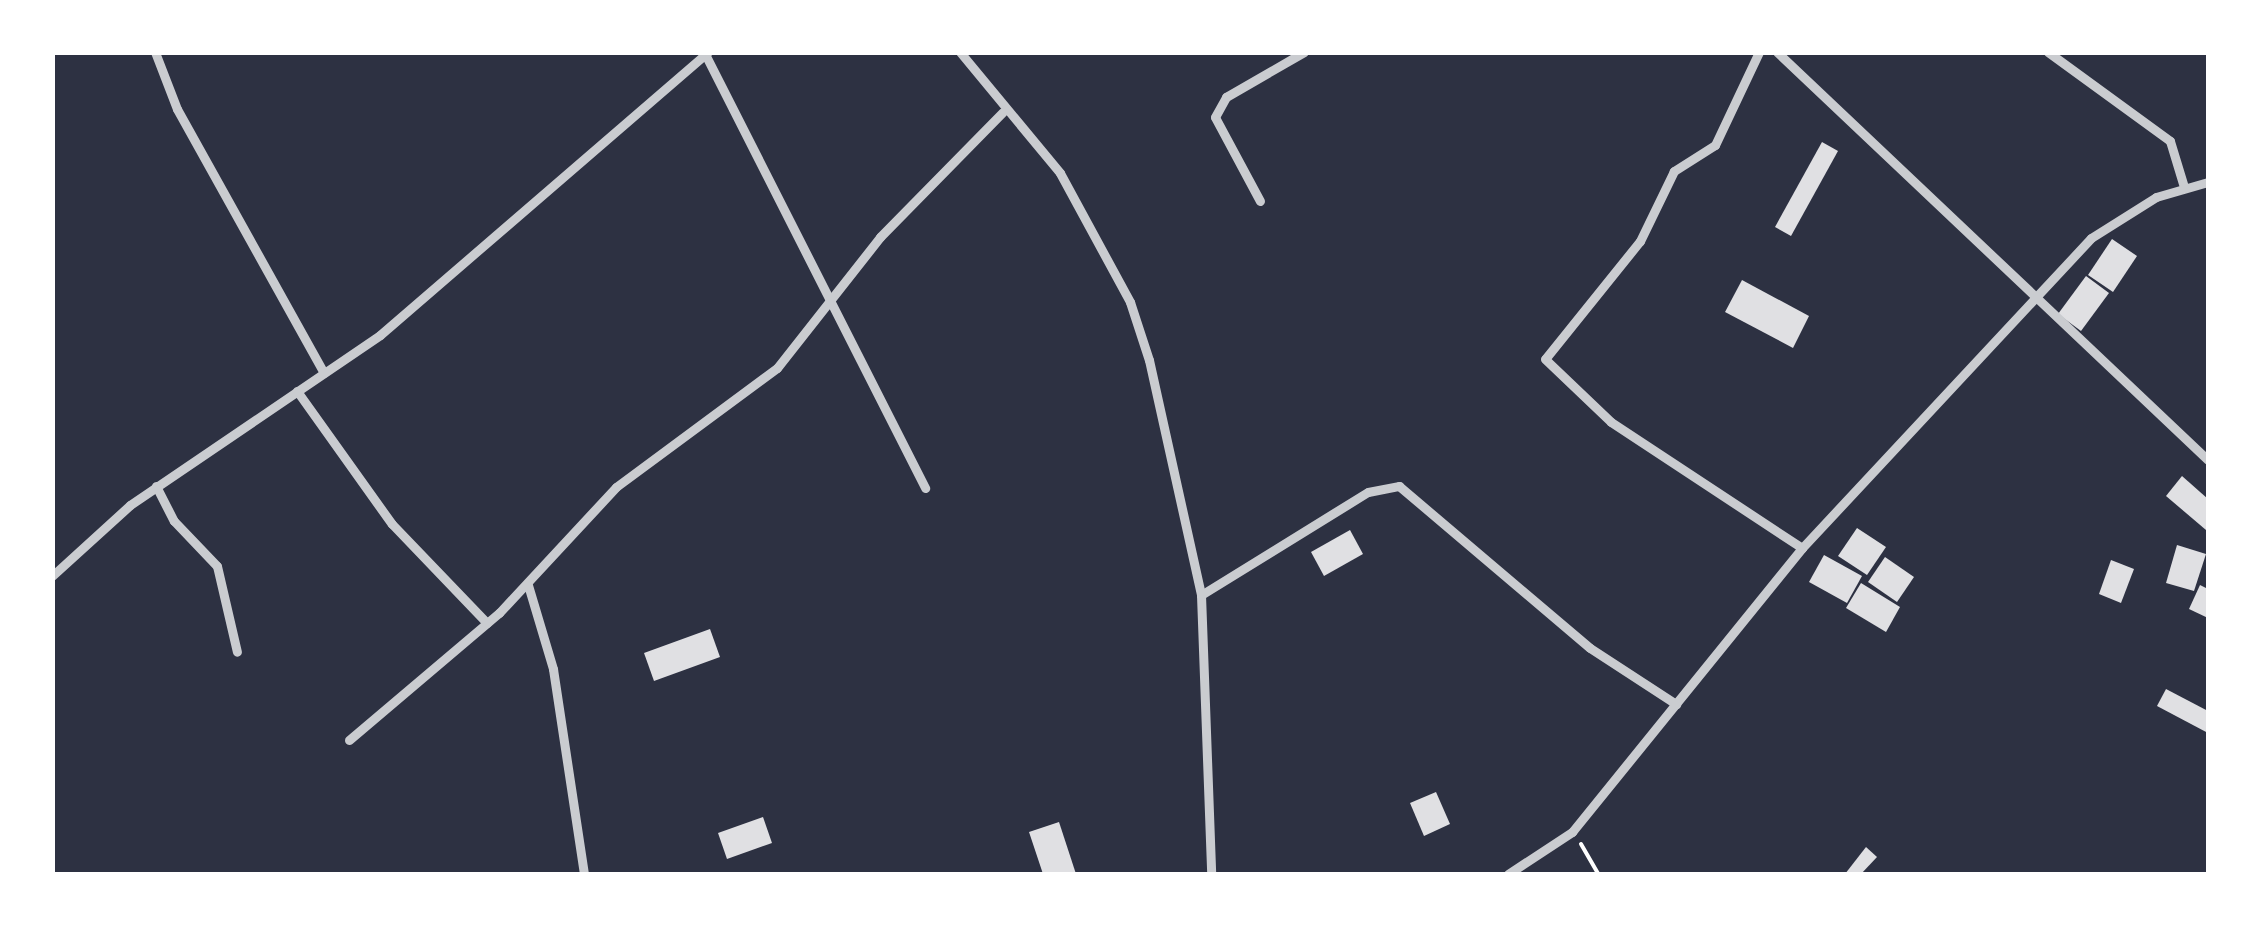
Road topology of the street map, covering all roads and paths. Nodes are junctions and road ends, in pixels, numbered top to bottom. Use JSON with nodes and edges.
{"nodes":[{"id":1,"x":168,"y":52,"type":"edge"},
{"id":2,"x":960,"y":52,"type":"edge"},
{"id":3,"x":1304,"y":52,"type":"edge"},
{"id":4,"x":1759,"y":52,"type":"edge"},
{"id":5,"x":1777,"y":52,"type":"edge"},
{"id":6,"x":2048,"y":52,"type":"edge"},
{"id":7,"x":706,"y":53,"type":"edge"},
{"id":8,"x":156,"y":55,"type":"edge"},
{"id":9,"x":1003,"y":112,"type":"junction"},
{"id":10,"x":2208,"y":182,"type":"edge"},
{"id":11,"x":2184,"y":186,"type":"junction"},
{"id":12,"x":1260,"y":201,"type":"dead end"},
{"id":13,"x":2036,"y":296,"type":"junction"},
{"id":14,"x":830,"y":307,"type":"junction"},
{"id":15,"x":324,"y":373,"type":"junction"},
{"id":16,"x":297,"y":390,"type":"junction"},
{"id":17,"x":2208,"y":460,"type":"edge"},
{"id":18,"x":156,"y":486,"type":"junction"},
{"id":19,"x":925,"y":488,"type":"dead end"},
{"id":20,"x":1802,"y":548,"type":"junction"},
{"id":21,"x":52,"y":576,"type":"edge"},
{"id":22,"x":528,"y":584,"type":"junction"},
{"id":23,"x":1202,"y":595,"type":"junction"},
{"id":24,"x":487,"y":623,"type":"junction"},
{"id":25,"x":237,"y":652,"type":"dead end"},
{"id":26,"x":1676,"y":704,"type":"junction"},
{"id":27,"x":350,"y":740,"type":"dead end"},
{"id":28,"x":1572,"y":832,"type":"junction"},
{"id":29,"x":1514,"y":873,"type":"edge"},
{"id":30,"x":584,"y":874,"type":"edge"},
{"id":31,"x":1211,"y":874,"type":"edge"},
{"id":32,"x":1598,"y":874,"type":"edge"}],
"edges":[{"from":1,"to":8,"type":"street"},
{"from":2,"to":9,"type":"street"},
{"from":3,"to":12,"type":"street"},
{"from":4,"to":20,"type":"street"},
{"from":5,"to":13,"type":"street"},
{"from":6,"to":11,"type":"street"},
{"from":7,"to":14,"type":"street"},
{"from":7,"to":15,"type":"street"},
{"from":8,"to":15,"type":"street"},
{"from":9,"to":14,"type":"street"},
{"from":9,"to":23,"type":"street"},
{"from":10,"to":11,"type":"street"},
{"from":11,"to":13,"type":"street"},
{"from":13,"to":17,"type":"street"},
{"from":13,"to":20,"type":"street"},
{"from":14,"to":19,"type":"street"},
{"from":14,"to":22,"type":"street"},
{"from":15,"to":16,"type":"street"},
{"from":16,"to":18,"type":"street"},
{"from":16,"to":24,"type":"street"},
{"from":18,"to":21,"type":"street"},
{"from":18,"to":25,"type":"street"},
{"from":20,"to":26,"type":"street"},
{"from":22,"to":24,"type":"street"},
{"from":22,"to":30,"type":"street"},
{"from":23,"to":26,"type":"street"},
{"from":23,"to":31,"type":"street"},
{"from":24,"to":27,"type":"street"},
{"from":26,"to":28,"type":"street"},
{"from":28,"to":29,"type":"street"},
{"from":28,"to":32,"type":"path"}]}
